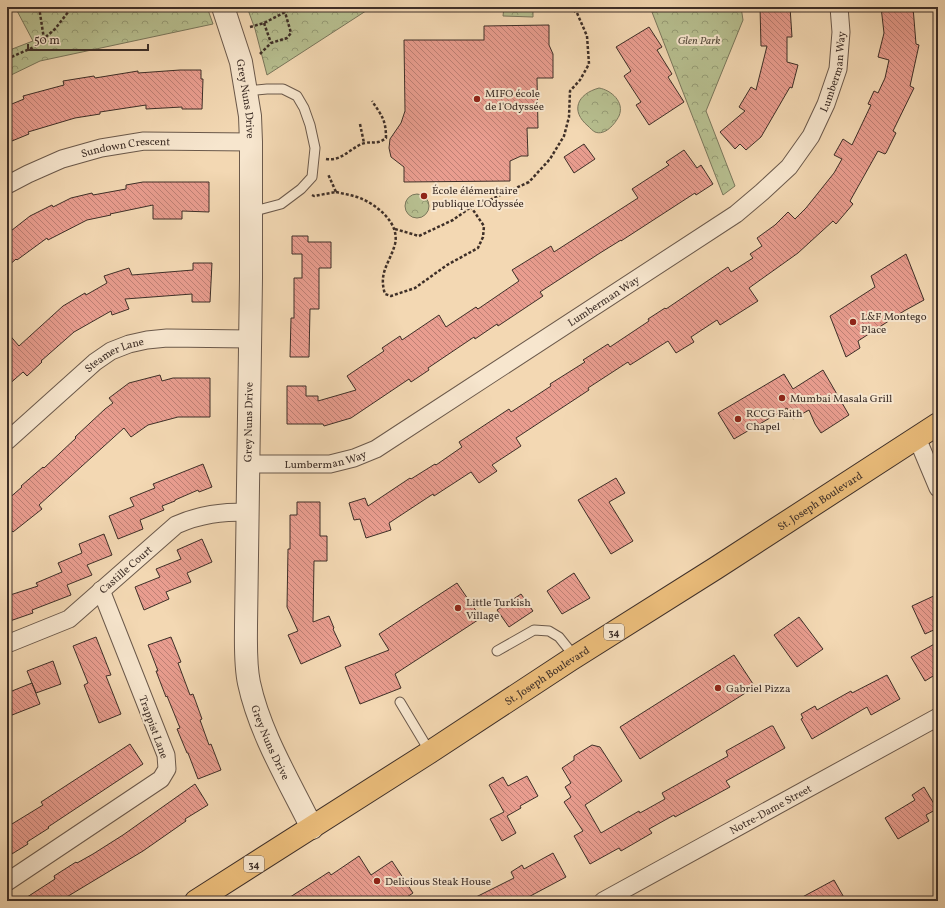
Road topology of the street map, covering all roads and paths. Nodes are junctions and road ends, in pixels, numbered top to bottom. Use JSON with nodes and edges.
{"nodes":[{"id":1,"x":39,"y":7,"type":"edge"},
{"id":2,"x":72,"y":7,"type":"edge"},
{"id":3,"x":222,"y":7,"type":"edge"},
{"id":4,"x":286,"y":7,"type":"edge"},
{"id":5,"x":295,"y":7,"type":"edge"},
{"id":6,"x":569,"y":7,"type":"edge"},
{"id":7,"x":839,"y":7,"type":"edge"},
{"id":8,"x":285,"y":12,"type":"junction"},
{"id":9,"x":264,"y":23,"type":"junction"},
{"id":10,"x":231,"y":32,"type":"junction"},
{"id":11,"x":44,"y":39,"type":"junction"},
{"id":12,"x":271,"y":43,"type":"junction"},
{"id":13,"x":260,"y":54,"type":"dead end"},
{"id":14,"x":7,"y":59,"type":"edge"},
{"id":15,"x":246,"y":91,"type":"junction"},
{"id":16,"x":372,"y":101,"type":"dead end"},
{"id":17,"x":360,"y":124,"type":"dead end"},
{"id":18,"x":251,"y":142,"type":"junction"},
{"id":19,"x":364,"y":143,"type":"junction"},
{"id":20,"x":314,"y":157,"type":"junction"},
{"id":21,"x":328,"y":174,"type":"dead end"},
{"id":22,"x":7,"y":185,"type":"edge"},
{"id":23,"x":301,"y":189,"type":"junction"},
{"id":24,"x":336,"y":192,"type":"junction"},
{"id":25,"x":471,"y":207,"type":"junction"},
{"id":26,"x":251,"y":212,"type":"junction"},
{"id":27,"x":396,"y":229,"type":"junction"},
{"id":28,"x":250,"y":339,"type":"junction"},
{"id":29,"x":938,"y":424,"type":"edge"},
{"id":30,"x":917,"y":438,"type":"junction"},
{"id":31,"x":7,"y":441,"type":"edge"},
{"id":32,"x":248,"y":464,"type":"junction"},
{"id":33,"x":938,"y":488,"type":"edge"},
{"id":34,"x":248,"y":512,"type":"junction"},
{"id":35,"x":101,"y":590,"type":"junction"},
{"id":36,"x":7,"y":644,"type":"edge"},
{"id":37,"x":498,"y":651,"type":"dead end"},
{"id":38,"x":575,"y":657,"type":"junction"},
{"id":39,"x":400,"y":702,"type":"dead end"},
{"id":40,"x":938,"y":717,"type":"edge"},
{"id":41,"x":430,"y":752,"type":"junction"},
{"id":42,"x":312,"y":828,"type":"junction"},
{"id":43,"x":7,"y":882,"type":"edge"},
{"id":44,"x":196,"y":901,"type":"edge"},
{"id":45,"x":603,"y":901,"type":"edge"}],
"edges":[{"from":1,"to":11,"type":"path"},
{"from":2,"to":11,"type":"path"},
{"from":3,"to":10,"type":"street","name":"Grey Nuns Drive"},
{"from":4,"to":8,"type":"path"},
{"from":5,"to":8,"type":"path"},
{"from":6,"to":25,"type":"path"},
{"from":7,"to":32,"type":"street","name":"Lumberman Way"},
{"from":8,"to":9,"type":"path"},
{"from":8,"to":12,"type":"path"},
{"from":9,"to":10,"type":"path"},
{"from":9,"to":12,"type":"path"},
{"from":10,"to":15,"type":"street","name":"Grey Nuns Drive"},
{"from":11,"to":14,"type":"path"},
{"from":12,"to":13,"type":"path"},
{"from":15,"to":18,"type":"street","name":"Grey Nuns Drive"},
{"from":15,"to":20,"type":"lane"},
{"from":16,"to":19,"type":"path"},
{"from":17,"to":19,"type":"path"},
{"from":18,"to":22,"type":"street","name":"Sundown Crescent"},
{"from":18,"to":26,"type":"street","name":"Grey Nuns Drive"},
{"from":19,"to":20,"type":"path"},
{"from":20,"to":23,"type":"lane"},
{"from":21,"to":24,"type":"path"},
{"from":23,"to":24,"type":"path"},
{"from":23,"to":26,"type":"lane"},
{"from":24,"to":27,"type":"path"},
{"from":25,"to":27,"type":"path"},
{"from":25,"to":27,"type":"path"},
{"from":26,"to":28,"type":"street","name":"Grey Nuns Drive"},
{"from":28,"to":31,"type":"street","name":"Steamer Lane"},
{"from":28,"to":32,"type":"street","name":"Grey Nuns Drive"},
{"from":29,"to":30,"type":"main road","name":"St. Joseph Boulevard","number":"34"},
{"from":30,"to":33,"type":"street"},
{"from":30,"to":38,"type":"main road","name":"St. Joseph Boulevard","number":"34"},
{"from":32,"to":34,"type":"street","name":"Grey Nuns Drive"},
{"from":34,"to":35,"type":"street","name":"Castille Court"},
{"from":34,"to":42,"type":"street","name":"Grey Nuns Drive"},
{"from":35,"to":36,"type":"street","name":"Castille Court"},
{"from":35,"to":43,"type":"street","name":"Trappist Lane"},
{"from":37,"to":38,"type":"lane"},
{"from":38,"to":41,"type":"main road","name":"St. Joseph Boulevard","number":"34"},
{"from":39,"to":41,"type":"lane"},
{"from":40,"to":45,"type":"street","name":"Notre-Dame Street"},
{"from":41,"to":42,"type":"main road","name":"St. Joseph Boulevard","number":"34"},
{"from":42,"to":44,"type":"main road","name":"St. Joseph Boulevard","number":"34"}]}
